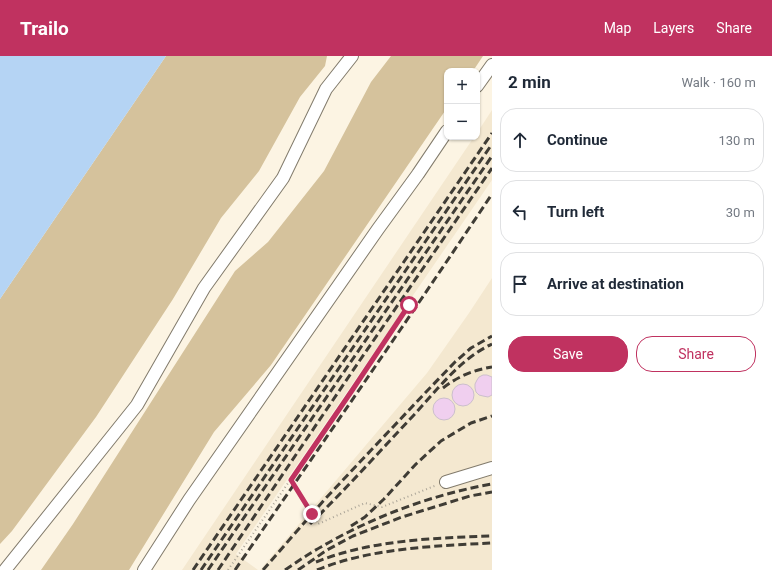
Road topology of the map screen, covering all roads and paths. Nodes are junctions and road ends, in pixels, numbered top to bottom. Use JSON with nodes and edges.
{"nodes":[{"id":1,"x":352,"y":56,"type":"edge"},
{"id":2,"x":492,"y":65,"type":"edge"},
{"id":3,"x":480,"y":82,"type":"edge"},
{"id":4,"x":444,"y":135,"type":"edge"},
{"id":5,"x":409,"y":305,"type":"dead end"},
{"id":6,"x":492,"y":468,"type":"edge"},
{"id":7,"x":291,"y":480,"type":"junction"},
{"id":8,"x":446,"y":482,"type":"joint"},
{"id":9,"x":5,"y":570,"type":"edge"},
{"id":10,"x":144,"y":570,"type":"edge"},
{"id":11,"x":228,"y":570,"type":"edge"}],
"edges":[{"from":1,"to":9,"type":"lane"},
{"from":2,"to":3,"type":"lane"},
{"from":4,"to":10,"type":"lane"},
{"from":5,"to":7,"type":"path"},
{"from":6,"to":8,"type":"lane"},
{"from":7,"to":8,"type":"path"},
{"from":7,"to":11,"type":"path"}]}
